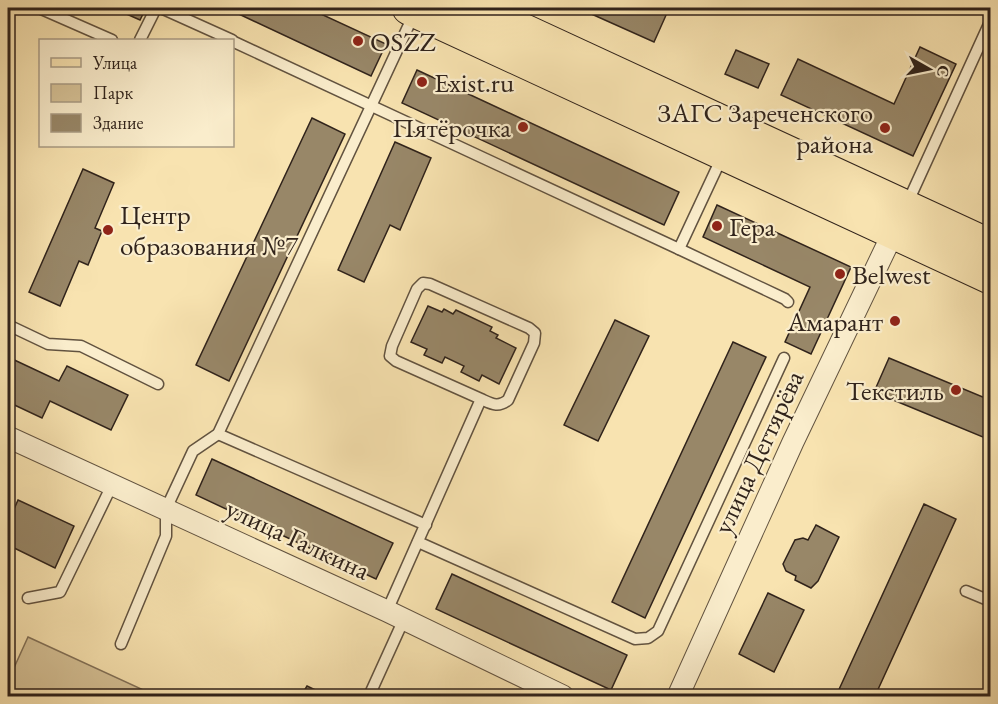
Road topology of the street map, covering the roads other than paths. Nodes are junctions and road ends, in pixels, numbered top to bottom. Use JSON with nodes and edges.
{"nodes":[{"id":1,"x":39,"y":8,"type":"edge"},
{"id":2,"x":156,"y":8,"type":"edge"},
{"id":3,"x":161,"y":8,"type":"edge"},
{"id":4,"x":475,"y":8,"type":"edge"},
{"id":5,"x":412,"y":9,"type":"edge"},
{"id":6,"x":990,"y":22,"type":"edge"},
{"id":7,"x":110,"y":39,"type":"edge"},
{"id":8,"x":140,"y":39,"type":"edge"},
{"id":9,"x":228,"y":39,"type":"edge"},
{"id":10,"x":234,"y":42,"type":"edge"},
{"id":11,"x":371,"y":106,"type":"junction"},
{"id":12,"x":723,"y":154,"type":"junction"},
{"id":13,"x":899,"y":220,"type":"junction"},
{"id":14,"x":990,"y":246,"type":"edge"},
{"id":15,"x":679,"y":249,"type":"junction"},
{"id":16,"x":990,"y":278,"type":"edge"},
{"id":17,"x":788,"y":302,"type":"dead end"},
{"id":18,"x":8,"y":325,"type":"edge"},
{"id":19,"x":784,"y":358,"type":"dead end"},
{"id":20,"x":158,"y":384,"type":"dead end"},
{"id":21,"x":481,"y":399,"type":"junction"},
{"id":22,"x":218,"y":434,"type":"junction"},
{"id":23,"x":8,"y":437,"type":"edge"},
{"id":24,"x":111,"y":484,"type":"junction"},
{"id":25,"x":166,"y":509,"type":"junction"},
{"id":26,"x":426,"y":525,"type":"junction"},
{"id":27,"x":418,"y":542,"type":"junction"},
{"id":28,"x":966,"y":591,"type":"dead end"},
{"id":29,"x":28,"y":598,"type":"dead end"},
{"id":30,"x":990,"y":601,"type":"edge"},
{"id":31,"x":396,"y":615,"type":"junction"},
{"id":32,"x":121,"y":644,"type":"dead end"},
{"id":33,"x":369,"y":696,"type":"edge"},
{"id":34,"x":563,"y":696,"type":"edge"},
{"id":35,"x":678,"y":696,"type":"edge"}],
"edges":[{"from":1,"to":7,"type":"lane"},
{"from":2,"to":8,"type":"lane"},
{"from":3,"to":9,"type":"lane"},
{"from":4,"to":13,"type":"main road"},
{"from":5,"to":11,"type":"lane"},
{"from":5,"to":12,"type":"main road"},
{"from":6,"to":13,"type":"lane"},
{"from":10,"to":11,"type":"lane"},
{"from":11,"to":15,"type":"lane"},
{"from":11,"to":22,"type":"lane"},
{"from":12,"to":13,"type":"main road"},
{"from":12,"to":15,"type":"lane"},
{"from":13,"to":14,"type":"main road"},
{"from":13,"to":16,"type":"main road"},
{"from":13,"to":35,"type":"street","name":"улица Дегтярёва"},
{"from":15,"to":17,"type":"lane"},
{"from":18,"to":20,"type":"lane"},
{"from":19,"to":27,"type":"lane"},
{"from":21,"to":21,"type":"lane"},
{"from":21,"to":26,"type":"lane"},
{"from":22,"to":25,"type":"lane"},
{"from":22,"to":26,"type":"lane"},
{"from":23,"to":24,"type":"street","name":"улица Галкина"},
{"from":24,"to":25,"type":"street","name":"улица Галкина"},
{"from":24,"to":29,"type":"lane"},
{"from":25,"to":31,"type":"street","name":"улица Галкина"},
{"from":25,"to":32,"type":"lane"},
{"from":26,"to":27,"type":"lane"},
{"from":27,"to":31,"type":"lane"},
{"from":28,"to":30,"type":"lane"},
{"from":31,"to":33,"type":"lane"},
{"from":31,"to":34,"type":"street","name":"улица Галкина"}]}
